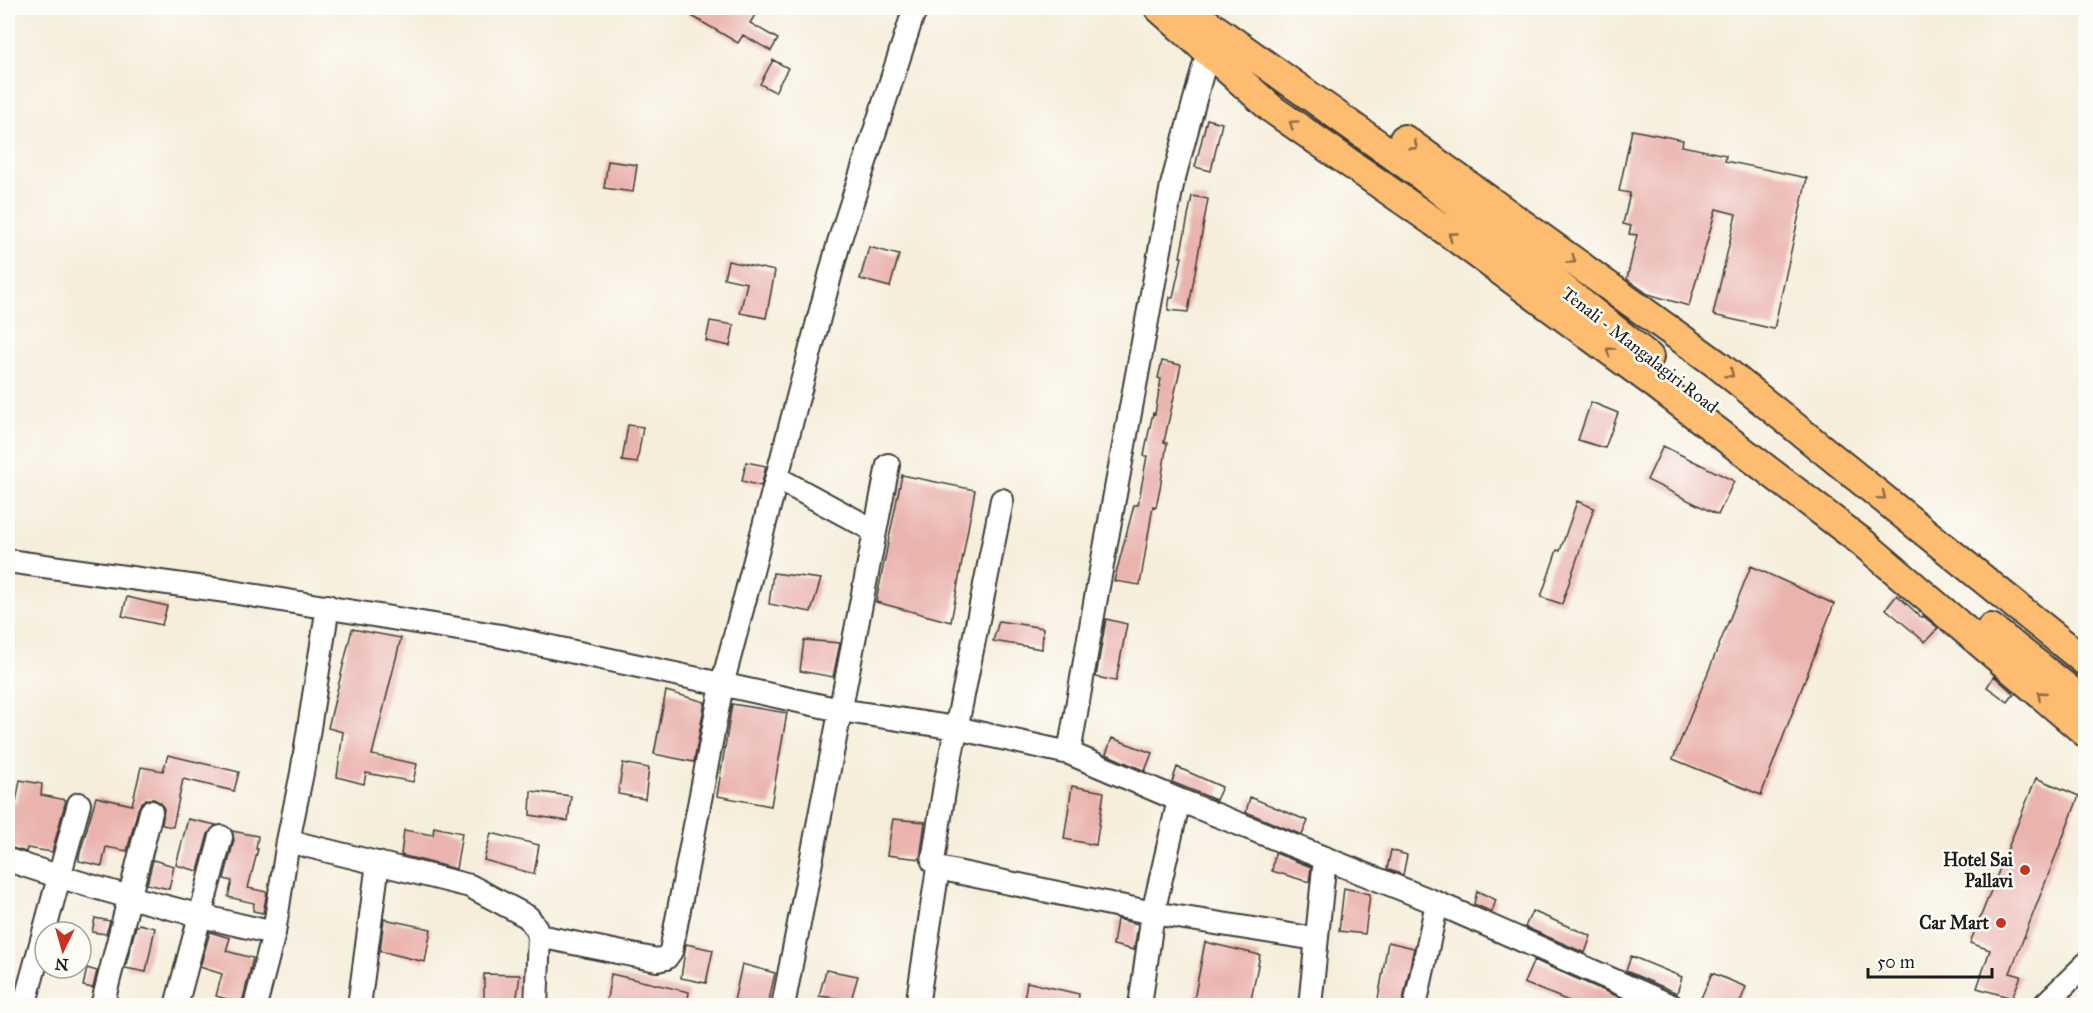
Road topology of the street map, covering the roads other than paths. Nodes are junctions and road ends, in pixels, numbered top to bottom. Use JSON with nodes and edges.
{"nodes":[{"id":1,"x":917,"y":8,"type":"edge"},
{"id":2,"x":1159,"y":8,"type":"edge"},
{"id":3,"x":1186,"y":8,"type":"edge"},
{"id":4,"x":1208,"y":8,"type":"edge"},
{"id":5,"x":1208,"y":51,"type":"junction"},
{"id":6,"x":888,"y":465,"type":"dead end"},
{"id":7,"x":777,"y":478,"type":"junction"},
{"id":8,"x":1002,"y":500,"type":"dead end"},
{"id":9,"x":875,"y":531,"type":"junction"},
{"id":10,"x":8,"y":561,"type":"edge"},
{"id":11,"x":328,"y":606,"type":"junction"},
{"id":12,"x":2085,"y":663,"type":"edge"},
{"id":13,"x":722,"y":685,"type":"junction"},
{"id":14,"x":2085,"y":703,"type":"edge"},
{"id":15,"x":840,"y":710,"type":"junction"},
{"id":16,"x":956,"y":728,"type":"junction"},
{"id":17,"x":2085,"y":733,"type":"edge"},
{"id":18,"x":1069,"y":753,"type":"junction"},
{"id":19,"x":1179,"y":800,"type":"junction"},
{"id":20,"x":80,"y":804,"type":"dead end"},
{"id":21,"x":151,"y":812,"type":"dead end"},
{"id":22,"x":221,"y":837,"type":"dead end"},
{"id":23,"x":288,"y":841,"type":"junction"},
{"id":24,"x":1325,"y":858,"type":"junction"},
{"id":25,"x":8,"y":860,"type":"edge"},
{"id":26,"x":378,"y":863,"type":"junction"},
{"id":27,"x":938,"y":868,"type":"junction"},
{"id":28,"x":59,"y":877,"type":"junction"},
{"id":29,"x":129,"y":896,"type":"junction"},
{"id":30,"x":1437,"y":903,"type":"junction"},
{"id":31,"x":1153,"y":913,"type":"junction"},
{"id":32,"x":199,"y":916,"type":"junction"},
{"id":33,"x":274,"y":933,"type":"junction"},
{"id":34,"x":539,"y":936,"type":"junction"},
{"id":35,"x":1316,"y":939,"type":"junction"},
{"id":36,"x":2085,"y":964,"type":"edge"},
{"id":37,"x":24,"y":1005,"type":"edge"},
{"id":38,"x":102,"y":1005,"type":"edge"},
{"id":39,"x":176,"y":1005,"type":"edge"},
{"id":40,"x":255,"y":1005,"type":"edge"},
{"id":41,"x":359,"y":1005,"type":"edge"},
{"id":42,"x":536,"y":1005,"type":"edge"},
{"id":43,"x":783,"y":1005,"type":"edge"},
{"id":44,"x":917,"y":1005,"type":"edge"},
{"id":45,"x":1140,"y":1005,"type":"edge"},
{"id":46,"x":1310,"y":1005,"type":"edge"},
{"id":47,"x":1415,"y":1005,"type":"edge"},
{"id":48,"x":1672,"y":1005,"type":"edge"},
{"id":49,"x":2043,"y":1005,"type":"edge"}],
"edges":[{"from":1,"to":7,"type":"street"},
{"from":2,"to":5,"type":"main road"},
{"from":3,"to":14,"type":"main road","name":"Tenali - Mangalagiri Road"},
{"from":4,"to":12,"type":"main road","one_way":true},
{"from":17,"to":5,"type":"main road","one_way":true},
{"from":5,"to":18,"type":"street"},
{"from":6,"to":9,"type":"street"},
{"from":7,"to":9,"type":"street"},
{"from":7,"to":13,"type":"street"},
{"from":8,"to":16,"type":"street"},
{"from":9,"to":15,"type":"street"},
{"from":10,"to":11,"type":"street"},
{"from":11,"to":13,"type":"street"},
{"from":11,"to":23,"type":"street"},
{"from":13,"to":15,"type":"street"},
{"from":13,"to":34,"type":"street"},
{"from":15,"to":16,"type":"street"},
{"from":15,"to":43,"type":"street"},
{"from":16,"to":18,"type":"street"},
{"from":16,"to":27,"type":"street"},
{"from":18,"to":19,"type":"street"},
{"from":19,"to":24,"type":"street"},
{"from":19,"to":31,"type":"street"},
{"from":20,"to":28,"type":"street"},
{"from":21,"to":29,"type":"street"},
{"from":22,"to":32,"type":"street"},
{"from":23,"to":26,"type":"street"},
{"from":23,"to":33,"type":"street"},
{"from":24,"to":30,"type":"street"},
{"from":24,"to":35,"type":"street"},
{"from":25,"to":28,"type":"street"},
{"from":26,"to":34,"type":"street"},
{"from":26,"to":41,"type":"street"},
{"from":27,"to":31,"type":"street"},
{"from":27,"to":44,"type":"street"},
{"from":28,"to":29,"type":"street"},
{"from":28,"to":37,"type":"street"},
{"from":29,"to":32,"type":"street"},
{"from":29,"to":38,"type":"street"},
{"from":30,"to":47,"type":"street"},
{"from":30,"to":48,"type":"street"},
{"from":31,"to":35,"type":"street"},
{"from":31,"to":45,"type":"street"},
{"from":32,"to":33,"type":"street"},
{"from":32,"to":39,"type":"street"},
{"from":33,"to":40,"type":"street"},
{"from":34,"to":42,"type":"street"},
{"from":35,"to":46,"type":"street"},
{"from":36,"to":49,"type":"street"}]}
